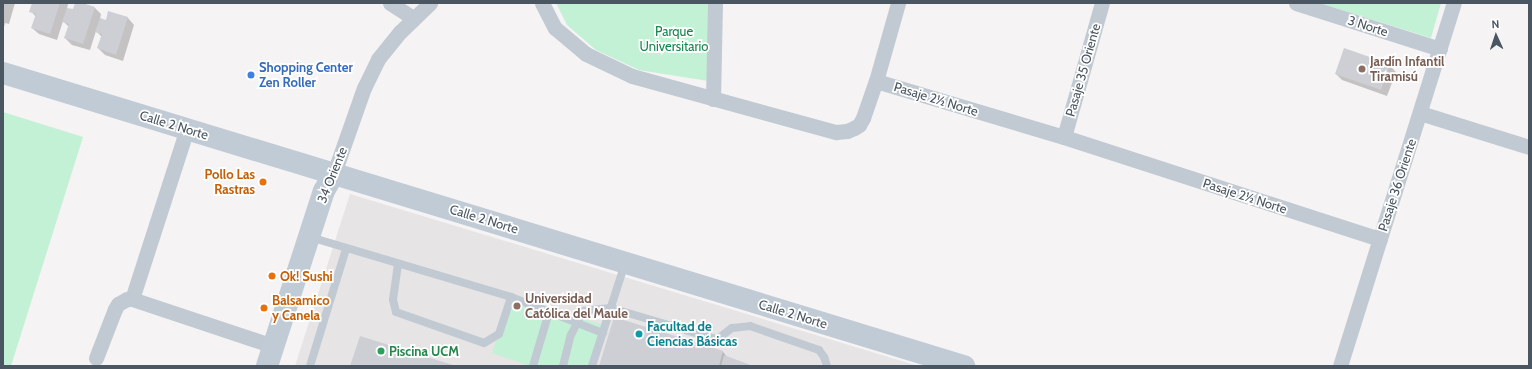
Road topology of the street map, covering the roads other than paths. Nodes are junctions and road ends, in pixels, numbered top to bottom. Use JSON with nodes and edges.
{"nodes":[{"id":1,"x":390,"y":3,"type":"edge"},
{"id":2,"x":430,"y":3,"type":"edge"},
{"id":3,"x":542,"y":3,"type":"edge"},
{"id":4,"x":715,"y":3,"type":"edge"},
{"id":5,"x":898,"y":3,"type":"edge"},
{"id":6,"x":1102,"y":3,"type":"edge"},
{"id":7,"x":1296,"y":3,"type":"edge"},
{"id":8,"x":1454,"y":3,"type":"edge"},
{"id":9,"x":413,"y":18,"type":"junction"},
{"id":10,"x":1440,"y":49,"type":"junction"},
{"id":11,"x":3,"y":73,"type":"edge"},
{"id":12,"x":876,"y":81,"type":"junction"},
{"id":13,"x":713,"y":99,"type":"junction"},
{"id":14,"x":1420,"y":113,"type":"junction"},
{"id":15,"x":187,"y":129,"type":"junction"},
{"id":16,"x":1064,"y":137,"type":"junction"},
{"id":17,"x":1529,"y":147,"type":"edge"},
{"id":18,"x":334,"y":173,"type":"junction"},
{"id":19,"x":309,"y":237,"type":"junction"},
{"id":20,"x":1380,"y":239,"type":"junction"},
{"id":21,"x":346,"y":249,"type":"junction"},
{"id":22,"x":625,"y":262,"type":"junction"},
{"id":23,"x":398,"y":264,"type":"junction"},
{"id":24,"x":511,"y":297,"type":"junction"},
{"id":25,"x":132,"y":299,"type":"junction"},
{"id":26,"x":611,"y":308,"type":"junction"},
{"id":27,"x":549,"y":312,"type":"junction"},
{"id":28,"x":576,"y":322,"type":"junction"},
{"id":29,"x":603,"y":333,"type":"junction"},
{"id":30,"x":274,"y":346,"type":"junction"},
{"id":31,"x":96,"y":358,"type":"dead end"},
{"id":32,"x":267,"y":366,"type":"edge"},
{"id":33,"x":310,"y":366,"type":"edge"},
{"id":34,"x":533,"y":366,"type":"edge"},
{"id":35,"x":562,"y":366,"type":"edge"},
{"id":36,"x":592,"y":366,"type":"edge"},
{"id":37,"x":827,"y":366,"type":"edge"},
{"id":38,"x":964,"y":366,"type":"edge"},
{"id":39,"x":1340,"y":366,"type":"edge"}],
"edges":[{"from":1,"to":9,"type":"street"},
{"from":2,"to":9,"type":"street","name":"34 Oriente"},
{"from":3,"to":13,"type":"street","name":"Pasaje 2½ Norte"},
{"from":4,"to":13,"type":"street"},
{"from":5,"to":12,"type":"street"},
{"from":6,"to":16,"type":"street","name":"Pasaje 35 Oriente"},
{"from":7,"to":10,"type":"street","name":"3 Norte"},
{"from":8,"to":10,"type":"street","name":"Pasaje 36 Oriente"},
{"from":9,"to":18,"type":"street","name":"34 Oriente"},
{"from":10,"to":14,"type":"street","name":"Pasaje 36 Oriente"},
{"from":11,"to":15,"type":"main road","name":"Calle 2 Norte"},
{"from":12,"to":13,"type":"street","name":"Pasaje 2½ Norte"},
{"from":12,"to":16,"type":"street","name":"Pasaje 2½ Norte"},
{"from":14,"to":17,"type":"street"},
{"from":14,"to":20,"type":"street","name":"Pasaje 36 Oriente"},
{"from":15,"to":18,"type":"main road","name":"Calle 2 Norte"},
{"from":15,"to":25,"type":"street"},
{"from":16,"to":20,"type":"street","name":"Pasaje 2½ Norte"},
{"from":18,"to":19,"type":"main road","name":"34 Oriente"},
{"from":18,"to":22,"type":"main road","name":"Calle 2 Norte"},
{"from":19,"to":21,"type":"lane"},
{"from":19,"to":30,"type":"main road","name":"34 Oriente"},
{"from":20,"to":39,"type":"street","name":"Pasaje 36 Oriente"},
{"from":21,"to":23,"type":"lane"},
{"from":21,"to":33,"type":"lane"},
{"from":22,"to":26,"type":"lane"},
{"from":22,"to":38,"type":"main road","name":"Calle 2 Norte"},
{"from":23,"to":24,"type":"lane"},
{"from":23,"to":24,"type":"lane"},
{"from":24,"to":27,"type":"lane"},
{"from":25,"to":30,"type":"street"},
{"from":25,"to":31,"type":"street"},
{"from":26,"to":28,"type":"lane"},
{"from":26,"to":29,"type":"lane"},
{"from":26,"to":37,"type":"lane"},
{"from":27,"to":28,"type":"lane"},
{"from":27,"to":34,"type":"lane"},
{"from":28,"to":29,"type":"lane"},
{"from":28,"to":35,"type":"lane"},
{"from":29,"to":36,"type":"lane"},
{"from":30,"to":32,"type":"main road","name":"34 Oriente"}]}
